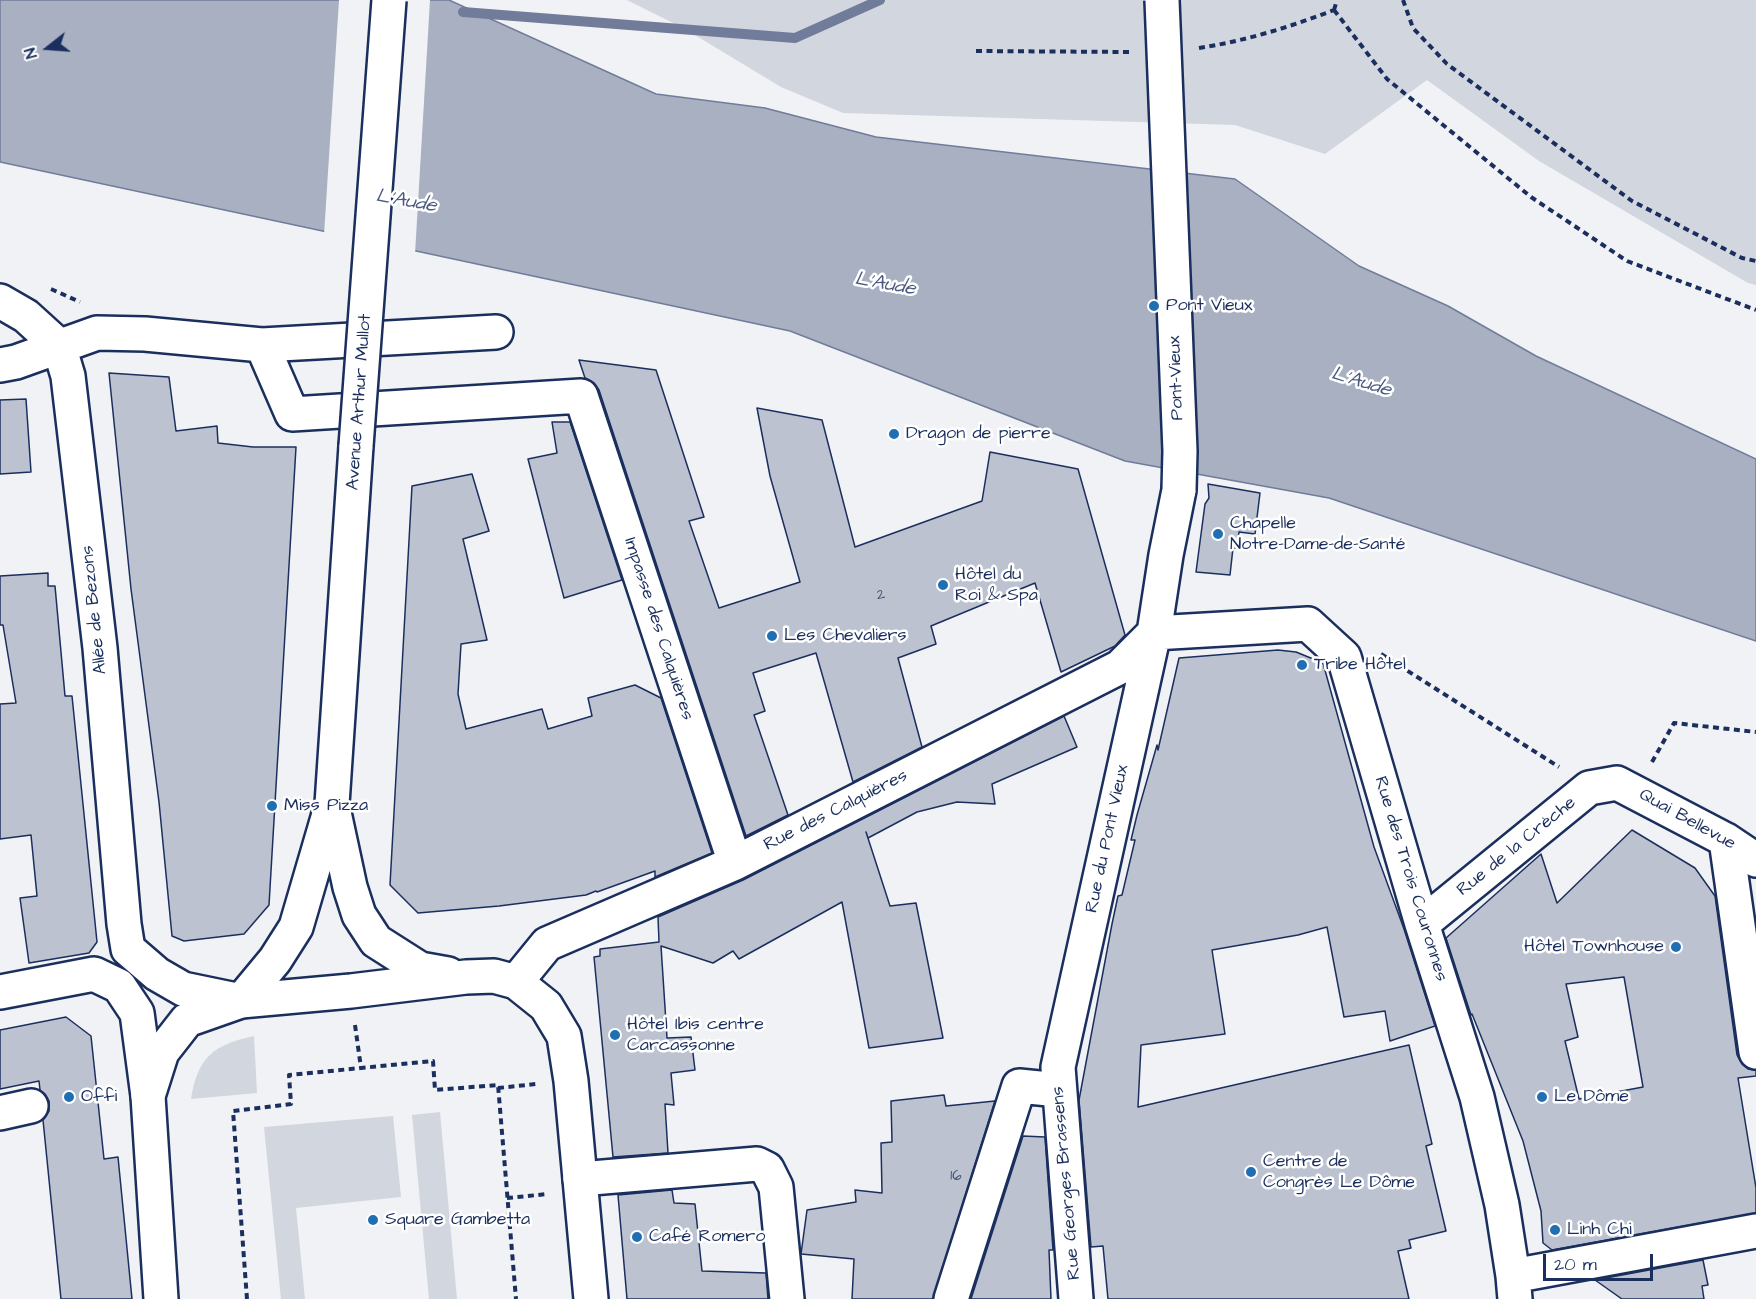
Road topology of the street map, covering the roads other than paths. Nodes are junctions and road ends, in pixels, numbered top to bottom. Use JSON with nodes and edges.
{"nodes":[{"id":1,"x":389,"y":0,"type":"edge"},
{"id":2,"x":1162,"y":0,"type":"edge"},
{"id":3,"x":0,"y":301,"type":"edge"},
{"id":4,"x":496,"y":332,"type":"dead end"},
{"id":5,"x":262,"y":345,"type":"junction"},
{"id":6,"x":59,"y":346,"type":"junction"},
{"id":7,"x":0,"y":365,"type":"edge"},
{"id":8,"x":1156,"y":622,"type":"junction"},
{"id":9,"x":1614,"y":787,"type":"joint"},
{"id":10,"x":332,"y":804,"type":"junction"},
{"id":11,"x":1726,"y":840,"type":"junction"},
{"id":12,"x":1756,"y":860,"type":"edge"},
{"id":13,"x":735,"y":863,"type":"junction"},
{"id":14,"x":1422,"y":924,"type":"junction"},
{"id":15,"x":128,"y":948,"type":"junction"},
{"id":16,"x":94,"y":974,"type":"junction"},
{"id":17,"x":466,"y":977,"type":"junction"},
{"id":18,"x":516,"y":982,"type":"junction"},
{"id":19,"x":0,"y":992,"type":"edge"},
{"id":20,"x":241,"y":1001,"type":"junction"},
{"id":21,"x":1756,"y":1052,"type":"edge"},
{"id":22,"x":1059,"y":1079,"type":"junction"},
{"id":23,"x":148,"y":1096,"type":"junction"},
{"id":24,"x":580,"y":1179,"type":"junction"},
{"id":25,"x":1756,"y":1232,"type":"edge"},
{"id":26,"x":1514,"y":1288,"type":"edge"},
{"id":27,"x":161,"y":1299,"type":"edge"},
{"id":28,"x":591,"y":1299,"type":"edge"},
{"id":29,"x":787,"y":1299,"type":"edge"},
{"id":30,"x":951,"y":1299,"type":"edge"},
{"id":31,"x":1076,"y":1299,"type":"edge"}],
"edges":[{"from":1,"to":10,"type":"street","name":"Avenue Arthur Mullot","bridge":true},
{"from":2,"to":8,"type":"street","name":"Pont-Vieux","bridge":true},
{"from":3,"to":6,"type":"street"},
{"from":4,"to":5,"type":"street"},
{"from":5,"to":6,"type":"street"},
{"from":5,"to":13,"type":"street","name":"Impasse des Calquières"},
{"from":6,"to":7,"type":"street"},
{"from":6,"to":15,"type":"street","name":"Allée de Bezons"},
{"from":8,"to":13,"type":"street","name":"Rue des Calquières"},
{"from":8,"to":14,"type":"street","name":"Rue des Trois Couronnes"},
{"from":8,"to":22,"type":"street","name":"Rue du Pont Vieux"},
{"from":9,"to":11,"type":"street","name":"Quai Bellevue"},
{"from":9,"to":14,"type":"street","name":"Rue de la Crèche"},
{"from":10,"to":17,"type":"street","name":"Avenue Arthur Mullot"},
{"from":10,"to":20,"type":"street","name":"Avenue Arthur Mullot"},
{"from":11,"to":12,"type":"street","name":"Quai Bellevue"},
{"from":11,"to":21,"type":"street"},
{"from":13,"to":18,"type":"street","name":"Rue des Calquières"},
{"from":14,"to":26,"type":"street","name":"Rue des Trois Couronnes"},
{"from":15,"to":16,"type":"street"},
{"from":15,"to":20,"type":"street"},
{"from":16,"to":19,"type":"street"},
{"from":16,"to":23,"type":"street"},
{"from":17,"to":18,"type":"street"},
{"from":17,"to":20,"type":"street"},
{"from":18,"to":24,"type":"street"},
{"from":20,"to":23,"type":"street"},
{"from":22,"to":30,"type":"street"},
{"from":22,"to":31,"type":"street","name":"Rue Georges Brassens"},
{"from":23,"to":27,"type":"street"},
{"from":24,"to":28,"type":"street"},
{"from":24,"to":29,"type":"street"},
{"from":25,"to":26,"type":"street"}]}
